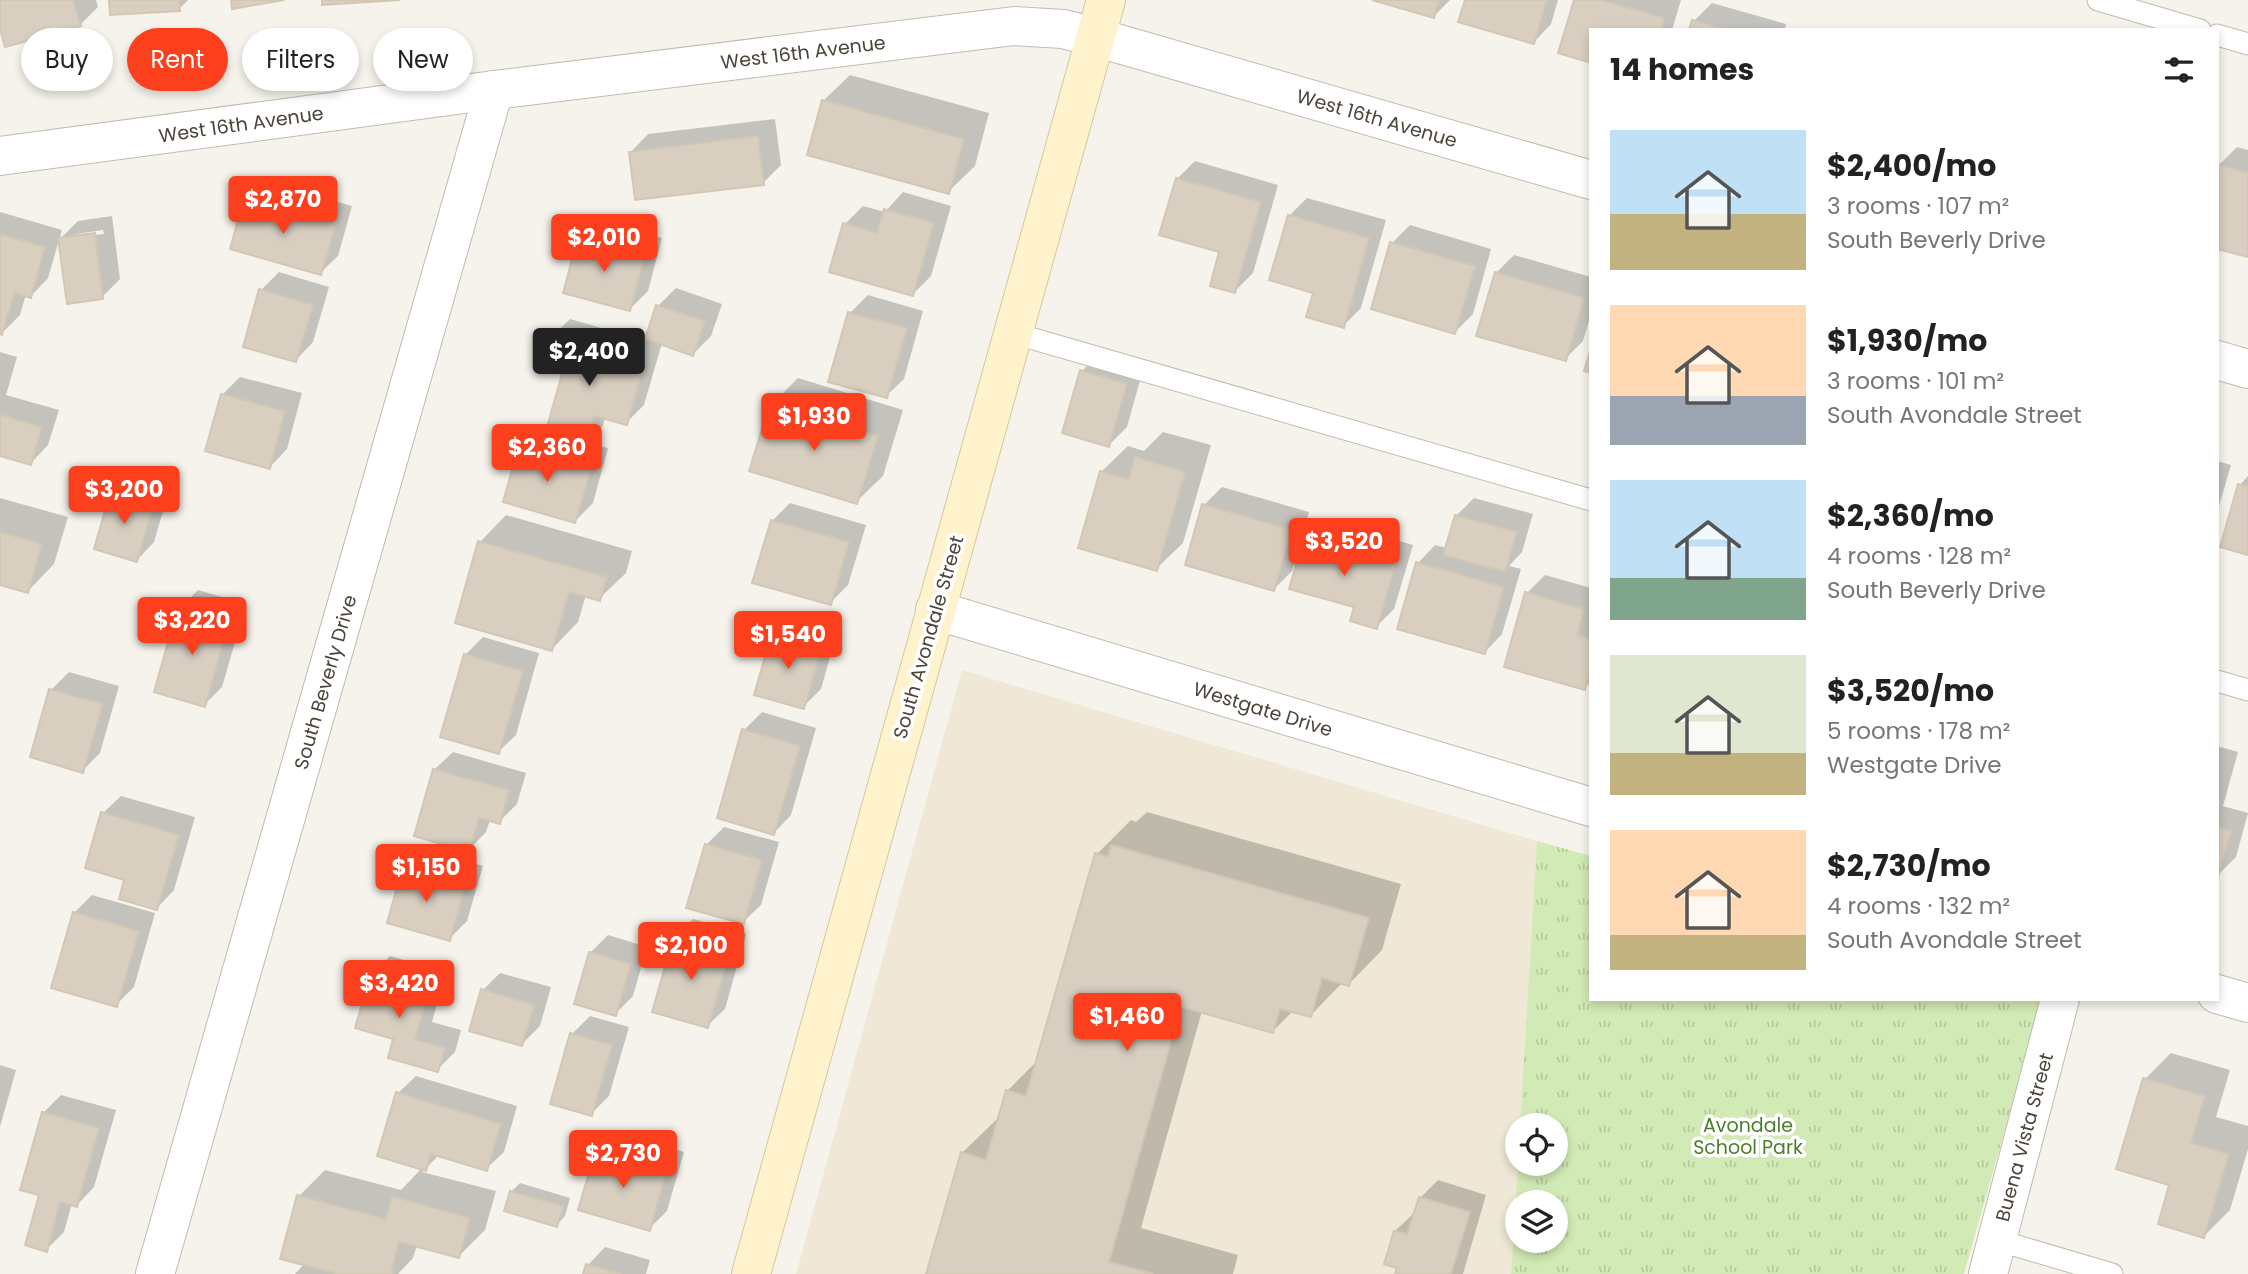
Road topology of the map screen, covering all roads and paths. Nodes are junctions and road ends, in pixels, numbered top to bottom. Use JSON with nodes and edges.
{"nodes":[{"id":1,"x":1106,"y":0,"type":"edge"},
{"id":2,"x":2098,"y":0,"type":"edge"},
{"id":3,"x":2193,"y":28,"type":"edge"},
{"id":4,"x":2219,"y":36,"type":"edge"},
{"id":5,"x":1095,"y":37,"type":"junction"},
{"id":6,"x":2248,"y":44,"type":"edge"},
{"id":7,"x":494,"y":90,"type":"junction"},
{"id":8,"x":0,"y":156,"type":"edge"},
{"id":9,"x":1589,"y":179,"type":"edge"},
{"id":10,"x":1013,"y":333,"type":"junction"},
{"id":11,"x":2219,"y":361,"type":"edge"},
{"id":12,"x":2248,"y":369,"type":"edge"},
{"id":13,"x":1589,"y":499,"type":"edge"},
{"id":14,"x":935,"y":610,"type":"junction"},
{"id":15,"x":2219,"y":682,"type":"edge"},
{"id":16,"x":2248,"y":690,"type":"edge"},
{"id":17,"x":1589,"y":806,"type":"edge"},
{"id":18,"x":2219,"y":995,"type":"edge"},
{"id":19,"x":2059,"y":1001,"type":"edge"},
{"id":20,"x":2248,"y":1003,"type":"edge"},
{"id":21,"x":1992,"y":1257,"type":"edge"},
{"id":22,"x":155,"y":1274,"type":"edge"},
{"id":23,"x":751,"y":1274,"type":"edge"},
{"id":24,"x":2112,"y":1274,"type":"edge"}],
"edges":[{"from":1,"to":5,"type":"main road","name":"South Avondale Street"},
{"from":2,"to":3,"type":"lane"},
{"from":4,"to":6,"type":"lane"},
{"from":5,"to":7,"type":"street","name":"West 16th Avenue"},
{"from":5,"to":9,"type":"street","name":"West 16th Avenue"},
{"from":5,"to":10,"type":"main road","name":"South Avondale Street"},
{"from":7,"to":8,"type":"street","name":"West 16th Avenue"},
{"from":7,"to":22,"type":"street","name":"South Beverly Drive"},
{"from":10,"to":13,"type":"lane"},
{"from":10,"to":14,"type":"main road","name":"South Avondale Street"},
{"from":11,"to":12,"type":"street"},
{"from":14,"to":17,"type":"street","name":"Westgate Drive"},
{"from":14,"to":23,"type":"main road","name":"South Avondale Street"},
{"from":15,"to":16,"type":"lane"},
{"from":18,"to":20,"type":"street"},
{"from":19,"to":21,"type":"street","name":"Buena Vista Street"},
{"from":21,"to":24,"type":"lane"}]}
